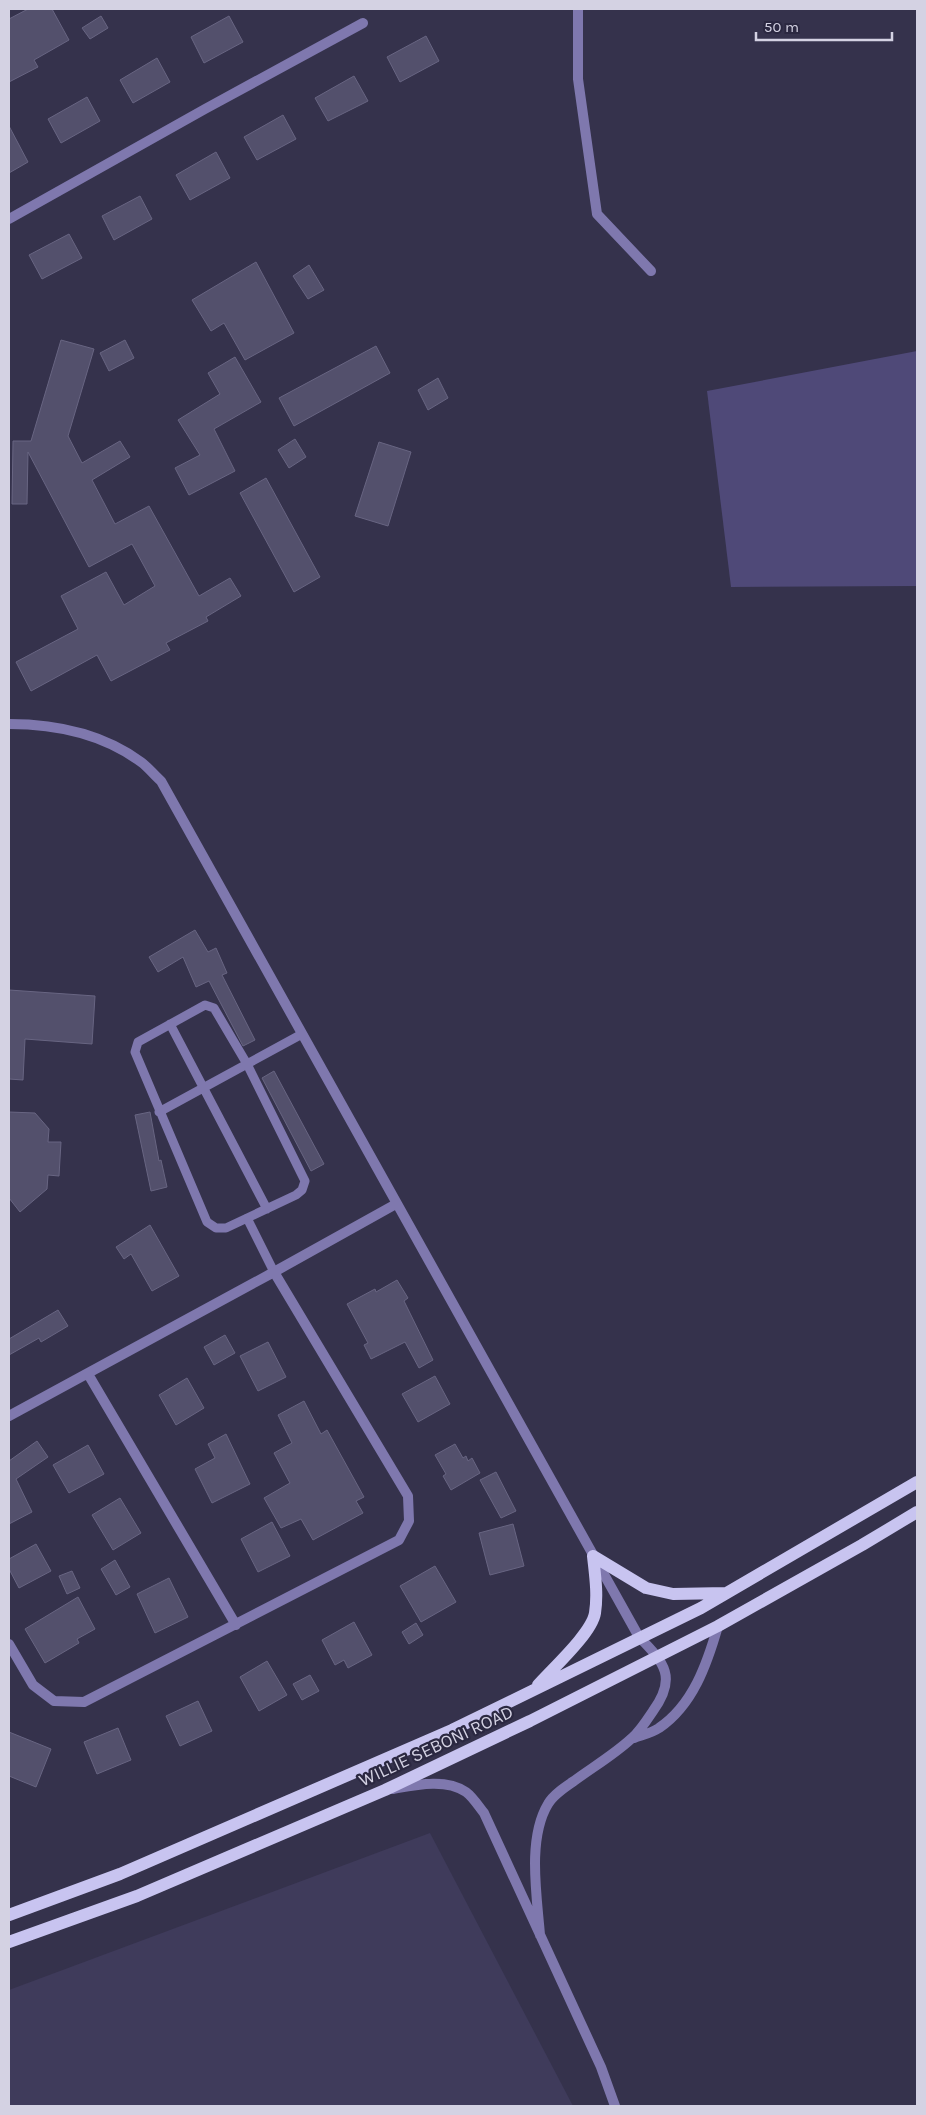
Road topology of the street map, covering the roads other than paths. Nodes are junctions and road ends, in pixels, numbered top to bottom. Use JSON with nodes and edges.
{"nodes":[{"id":1,"x":578,"y":9,"type":"edge"},
{"id":2,"x":363,"y":24,"type":"dead end"},
{"id":3,"x":9,"y":219,"type":"edge"},
{"id":4,"x":651,"y":270,"type":"dead end"},
{"id":5,"x":9,"y":724,"type":"edge"},
{"id":6,"x":170,"y":1024,"type":"junction"},
{"id":7,"x":302,"y":1034,"type":"junction"},
{"id":8,"x":247,"y":1064,"type":"junction"},
{"id":9,"x":204,"y":1088,"type":"junction"},
{"id":10,"x":159,"y":1112,"type":"junction"},
{"id":11,"x":396,"y":1204,"type":"junction"},
{"id":12,"x":267,"y":1209,"type":"junction"},
{"id":13,"x":247,"y":1218,"type":"junction"},
{"id":14,"x":274,"y":1272,"type":"junction"},
{"id":15,"x":88,"y":1374,"type":"junction"},
{"id":16,"x":9,"y":1416,"type":"edge"},
{"id":17,"x":917,"y":1482,"type":"edge"},
{"id":18,"x":917,"y":1512,"type":"edge"},
{"id":19,"x":593,"y":1556,"type":"junction"},
{"id":20,"x":727,"y":1593,"type":"junction"},
{"id":21,"x":236,"y":1625,"type":"junction"},
{"id":22,"x":718,"y":1626,"type":"junction"},
{"id":23,"x":639,"y":1637,"type":"junction"},
{"id":24,"x":9,"y":1644,"type":"edge"},
{"id":25,"x":658,"y":1655,"type":"junction"},
{"id":26,"x":531,"y":1692,"type":"junction"},
{"id":27,"x":633,"y":1738,"type":"junction"},
{"id":28,"x":385,"y":1790,"type":"junction"},
{"id":29,"x":9,"y":1915,"type":"edge"},
{"id":30,"x":540,"y":1935,"type":"junction"},
{"id":31,"x":9,"y":1942,"type":"edge"},
{"id":32,"x":615,"y":2106,"type":"edge"}],
"edges":[{"from":1,"to":4,"type":"street"},
{"from":2,"to":3,"type":"street"},
{"from":5,"to":7,"type":"street"},
{"from":6,"to":8,"type":"lane"},
{"from":6,"to":9,"type":"lane"},
{"from":6,"to":10,"type":"lane"},
{"from":7,"to":8,"type":"lane"},
{"from":7,"to":11,"type":"street"},
{"from":8,"to":9,"type":"lane"},
{"from":8,"to":12,"type":"lane"},
{"from":9,"to":10,"type":"lane"},
{"from":9,"to":12,"type":"lane"},
{"from":10,"to":13,"type":"lane"},
{"from":11,"to":14,"type":"street"},
{"from":11,"to":19,"type":"street"},
{"from":12,"to":13,"type":"lane"},
{"from":13,"to":14,"type":"lane"},
{"from":14,"to":15,"type":"street"},
{"from":14,"to":21,"type":"street"},
{"from":15,"to":16,"type":"street"},
{"from":15,"to":21,"type":"street"},
{"from":17,"to":20,"type":"main road","name":"WILLIE SEBONI ROAD"},
{"from":18,"to":22,"type":"main road","name":"WILLIE SEBONI ROAD"},
{"from":19,"to":20,"type":"main road"},
{"from":19,"to":23,"type":"street"},
{"from":19,"to":26,"type":"main road"},
{"from":20,"to":23,"type":"main road","name":"WILLIE SEBONI ROAD"},
{"from":21,"to":24,"type":"street"},
{"from":22,"to":25,"type":"main road","name":"WILLIE SEBONI ROAD"},
{"from":22,"to":27,"type":"street"},
{"from":23,"to":25,"type":"street"},
{"from":23,"to":26,"type":"main road","name":"WILLIE SEBONI ROAD"},
{"from":25,"to":27,"type":"street"},
{"from":25,"to":28,"type":"main road","name":"WILLIE SEBONI ROAD"},
{"from":26,"to":29,"type":"main road","name":"WILLIE SEBONI ROAD"},
{"from":27,"to":30,"type":"street"},
{"from":28,"to":30,"type":"street"},
{"from":28,"to":31,"type":"main road","name":"WILLIE SEBONI ROAD"},
{"from":30,"to":32,"type":"street"}]}
